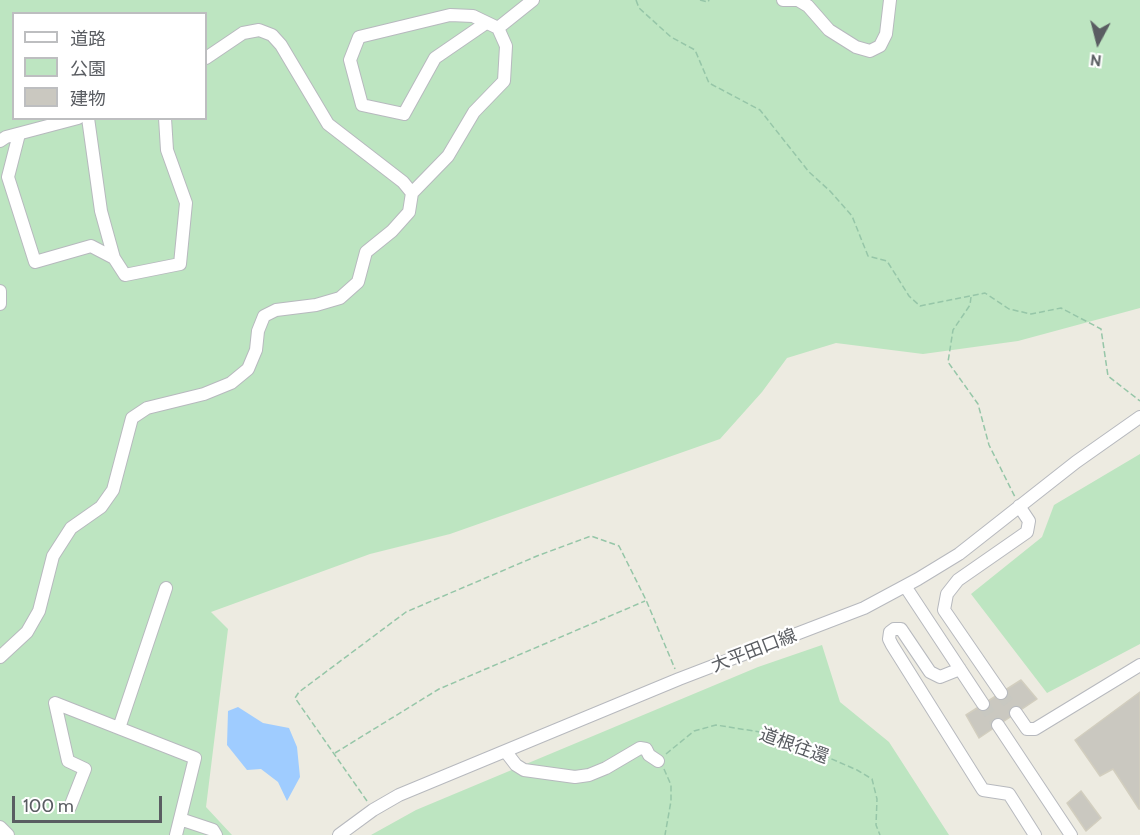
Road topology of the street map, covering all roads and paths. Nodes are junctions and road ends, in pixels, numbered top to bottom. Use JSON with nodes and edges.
{"nodes":[{"id":1,"x":533,"y":0,"type":"edge"},
{"id":2,"x":636,"y":0,"type":"edge"},
{"id":3,"x":700,"y":0,"type":"edge"},
{"id":4,"x":709,"y":0,"type":"edge"},
{"id":5,"x":783,"y":0,"type":"edge"},
{"id":6,"x":797,"y":0,"type":"edge"},
{"id":7,"x":890,"y":0,"type":"edge"},
{"id":8,"x":492,"y":26,"type":"junction"},
{"id":9,"x":207,"y":57,"type":"edge"},
{"id":10,"x":71,"y":120,"type":"edge"},
{"id":11,"x":88,"y":120,"type":"edge"},
{"id":12,"x":165,"y":120,"type":"edge"},
{"id":13,"x":19,"y":134,"type":"junction"},
{"id":14,"x":0,"y":141,"type":"edge"},
{"id":15,"x":412,"y":193,"type":"junction"},
{"id":16,"x":114,"y":258,"type":"junction"},
{"id":17,"x":0,"y":291,"type":"edge"},
{"id":18,"x":971,"y":296,"type":"junction"},
{"id":19,"x":0,"y":304,"type":"edge"},
{"id":20,"x":1140,"y":401,"type":"edge"},
{"id":21,"x":1140,"y":417,"type":"edge"},
{"id":22,"x":1019,"y":506,"type":"junction"},
{"id":23,"x":905,"y":586,"type":"junction"},
{"id":24,"x":166,"y":588,"type":"dead end"},
{"id":25,"x":646,"y":600,"type":"junction"},
{"id":26,"x":0,"y":657,"type":"edge"},
{"id":27,"x":1140,"y":665,"type":"edge"},
{"id":28,"x":960,"y":669,"type":"junction"},
{"id":29,"x":679,"y":680,"type":"junction"},
{"id":30,"x":1001,"y":693,"type":"tunnel mouth"},
{"id":31,"x":984,"y":704,"type":"tunnel mouth"},
{"id":32,"x":1016,"y":713,"type":"tunnel mouth"},
{"id":33,"x":998,"y":725,"type":"tunnel mouth"},
{"id":34,"x":119,"y":728,"type":"junction"},
{"id":35,"x":334,"y":753,"type":"junction"},
{"id":36,"x":506,"y":753,"type":"junction"},
{"id":37,"x":658,"y":761,"type":"junction"},
{"id":38,"x":70,"y":807,"type":"dead end"},
{"id":39,"x":373,"y":810,"type":"junction"},
{"id":40,"x":180,"y":819,"type":"junction"},
{"id":41,"x":0,"y":827,"type":"edge"},
{"id":42,"x":8,"y":835,"type":"edge"},
{"id":43,"x":176,"y":835,"type":"edge"},
{"id":44,"x":216,"y":835,"type":"edge"},
{"id":45,"x":339,"y":835,"type":"edge"},
{"id":46,"x":665,"y":835,"type":"edge"},
{"id":47,"x":880,"y":835,"type":"edge"},
{"id":48,"x":1035,"y":835,"type":"edge"},
{"id":49,"x":1071,"y":835,"type":"edge"}],
"edges":[{"from":1,"to":8,"type":"street"},
{"from":2,"to":18,"type":"path"},
{"from":3,"to":4,"type":"path"},
{"from":5,"to":6,"type":"street"},
{"from":6,"to":7,"type":"street"},
{"from":8,"to":8,"type":"street"},
{"from":8,"to":15,"type":"street"},
{"from":9,"to":15,"type":"street"},
{"from":10,"to":13,"type":"street"},
{"from":11,"to":16,"type":"street"},
{"from":12,"to":16,"type":"street"},
{"from":13,"to":14,"type":"street"},
{"from":13,"to":16,"type":"street"},
{"from":15,"to":26,"type":"street"},
{"from":17,"to":19,"type":"street"},
{"from":18,"to":20,"type":"path"},
{"from":18,"to":22,"type":"path"},
{"from":21,"to":22,"type":"street","name":"大平田口線"},
{"from":22,"to":23,"type":"street","name":"大平田口線"},
{"from":22,"to":30,"type":"street"},
{"from":23,"to":28,"type":"street"},
{"from":23,"to":29,"type":"street","name":"大平田口線"},
{"from":24,"to":34,"type":"street"},
{"from":25,"to":29,"type":"path"},
{"from":25,"to":35,"type":"path"},
{"from":25,"to":35,"type":"path"},
{"from":27,"to":32,"type":"street"},
{"from":28,"to":31,"type":"street"},
{"from":28,"to":48,"type":"street"},
{"from":29,"to":36,"type":"street","name":"大平田口線"},
{"from":33,"to":49,"type":"street"},
{"from":34,"to":38,"type":"street"},
{"from":34,"to":40,"type":"street"},
{"from":35,"to":39,"type":"path"},
{"from":36,"to":37,"type":"street"},
{"from":36,"to":39,"type":"street","name":"大平田口線"},
{"from":37,"to":46,"type":"path"},
{"from":37,"to":47,"type":"path","name":"道根往還"},
{"from":39,"to":45,"type":"street","name":"大平田口線"},
{"from":40,"to":43,"type":"street"},
{"from":40,"to":44,"type":"street"},
{"from":41,"to":42,"type":"street"}]}
